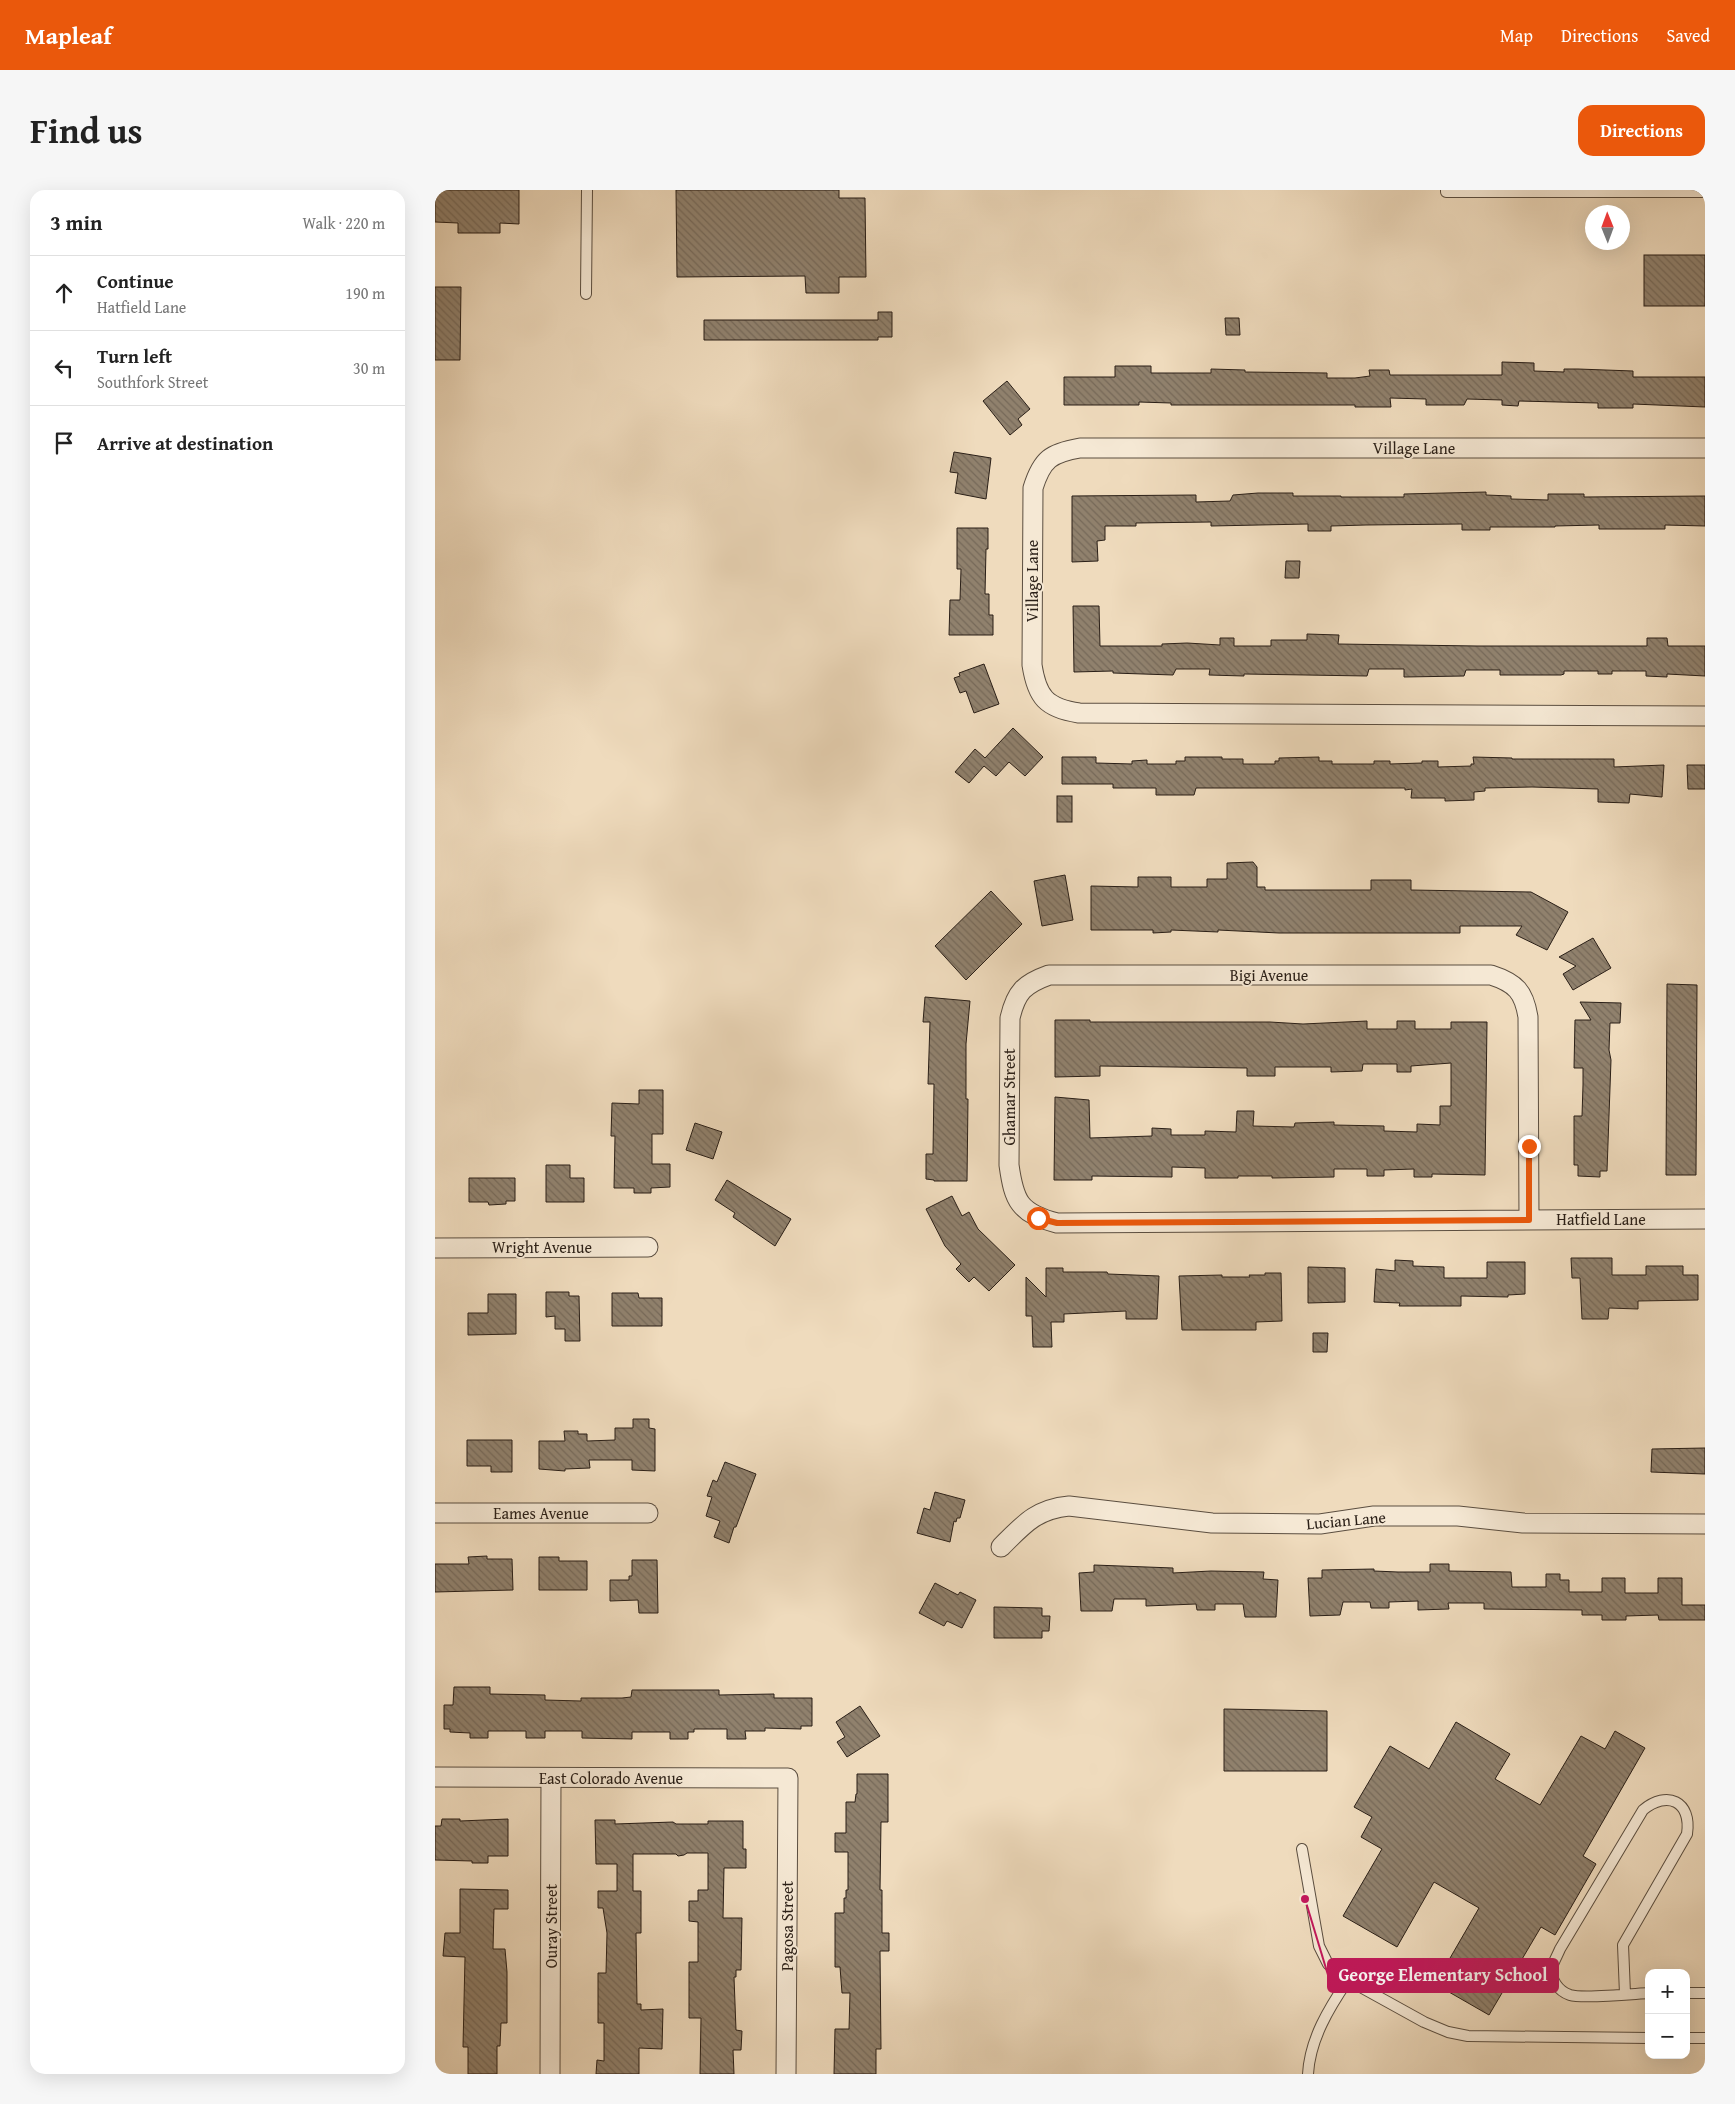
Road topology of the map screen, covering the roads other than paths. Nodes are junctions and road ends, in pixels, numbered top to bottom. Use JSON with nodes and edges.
{"nodes":[{"id":1,"x":587,"y":190,"type":"edge"},
{"id":2,"x":1446,"y":190,"type":"edge"},
{"id":3,"x":1705,"y":192,"type":"edge"},
{"id":4,"x":587,"y":294,"type":"dead end"},
{"id":5,"x":1705,"y":448,"type":"edge"},
{"id":6,"x":1705,"y":716,"type":"edge"},
{"id":7,"x":1022,"y":989,"type":"joint"},
{"id":8,"x":1021,"y":1206,"type":"joint"},
{"id":9,"x":1705,"y":1219,"type":"edge"},
{"id":10,"x":1529,"y":1220,"type":"junction"},
{"id":11,"x":648,"y":1247,"type":"dead end"},
{"id":12,"x":435,"y":1248,"type":"edge"},
{"id":13,"x":435,"y":1513,"type":"edge"},
{"id":14,"x":648,"y":1513,"type":"dead end"},
{"id":15,"x":1705,"y":1524,"type":"edge"},
{"id":16,"x":1001,"y":1547,"type":"dead end"},
{"id":17,"x":435,"y":1777,"type":"edge"},
{"id":18,"x":551,"y":1778,"type":"junction"},
{"id":19,"x":788,"y":1778,"type":"joint"},
{"id":20,"x":1302,"y":1849,"type":"dead end"},
{"id":21,"x":1349,"y":1980,"type":"junction"},
{"id":22,"x":1645,"y":1993,"type":"edge"},
{"id":23,"x":1690,"y":1993,"type":"edge"},
{"id":24,"x":1705,"y":1993,"type":"edge"},
{"id":25,"x":1625,"y":1994,"type":"junction"},
{"id":26,"x":1645,"y":2038,"type":"edge"},
{"id":27,"x":1690,"y":2038,"type":"edge"},
{"id":28,"x":1705,"y":2038,"type":"edge"},
{"id":29,"x":550,"y":2074,"type":"edge"},
{"id":30,"x":786,"y":2074,"type":"edge"},
{"id":31,"x":1308,"y":2074,"type":"edge"}],
"edges":[{"from":1,"to":4,"type":"lane"},
{"from":2,"to":3,"type":"lane"},
{"from":5,"to":6,"type":"street","name":"Village Lane"},
{"from":7,"to":8,"type":"street","name":"Ghamar Street"},
{"from":7,"to":10,"type":"street","name":"Bigi Avenue"},
{"from":8,"to":10,"type":"street","name":"Hatfield Lane"},
{"from":9,"to":10,"type":"street","name":"Hatfield Lane"},
{"from":11,"to":12,"type":"street","name":"Wright Avenue"},
{"from":13,"to":14,"type":"street","name":"Eames Avenue"},
{"from":15,"to":16,"type":"street","name":"Lucian Lane"},
{"from":17,"to":18,"type":"street","name":"East Colorado Avenue"},
{"from":18,"to":19,"type":"street","name":"East Colorado Avenue"},
{"from":18,"to":29,"type":"street","name":"Ouray Street"},
{"from":19,"to":30,"type":"street","name":"Pagosa Street"},
{"from":20,"to":21,"type":"lane"},
{"from":21,"to":26,"type":"lane"},
{"from":21,"to":31,"type":"lane"},
{"from":22,"to":25,"type":"lane"},
{"from":23,"to":24,"type":"lane"},
{"from":25,"to":25,"type":"lane"},
{"from":27,"to":28,"type":"lane"}]}
